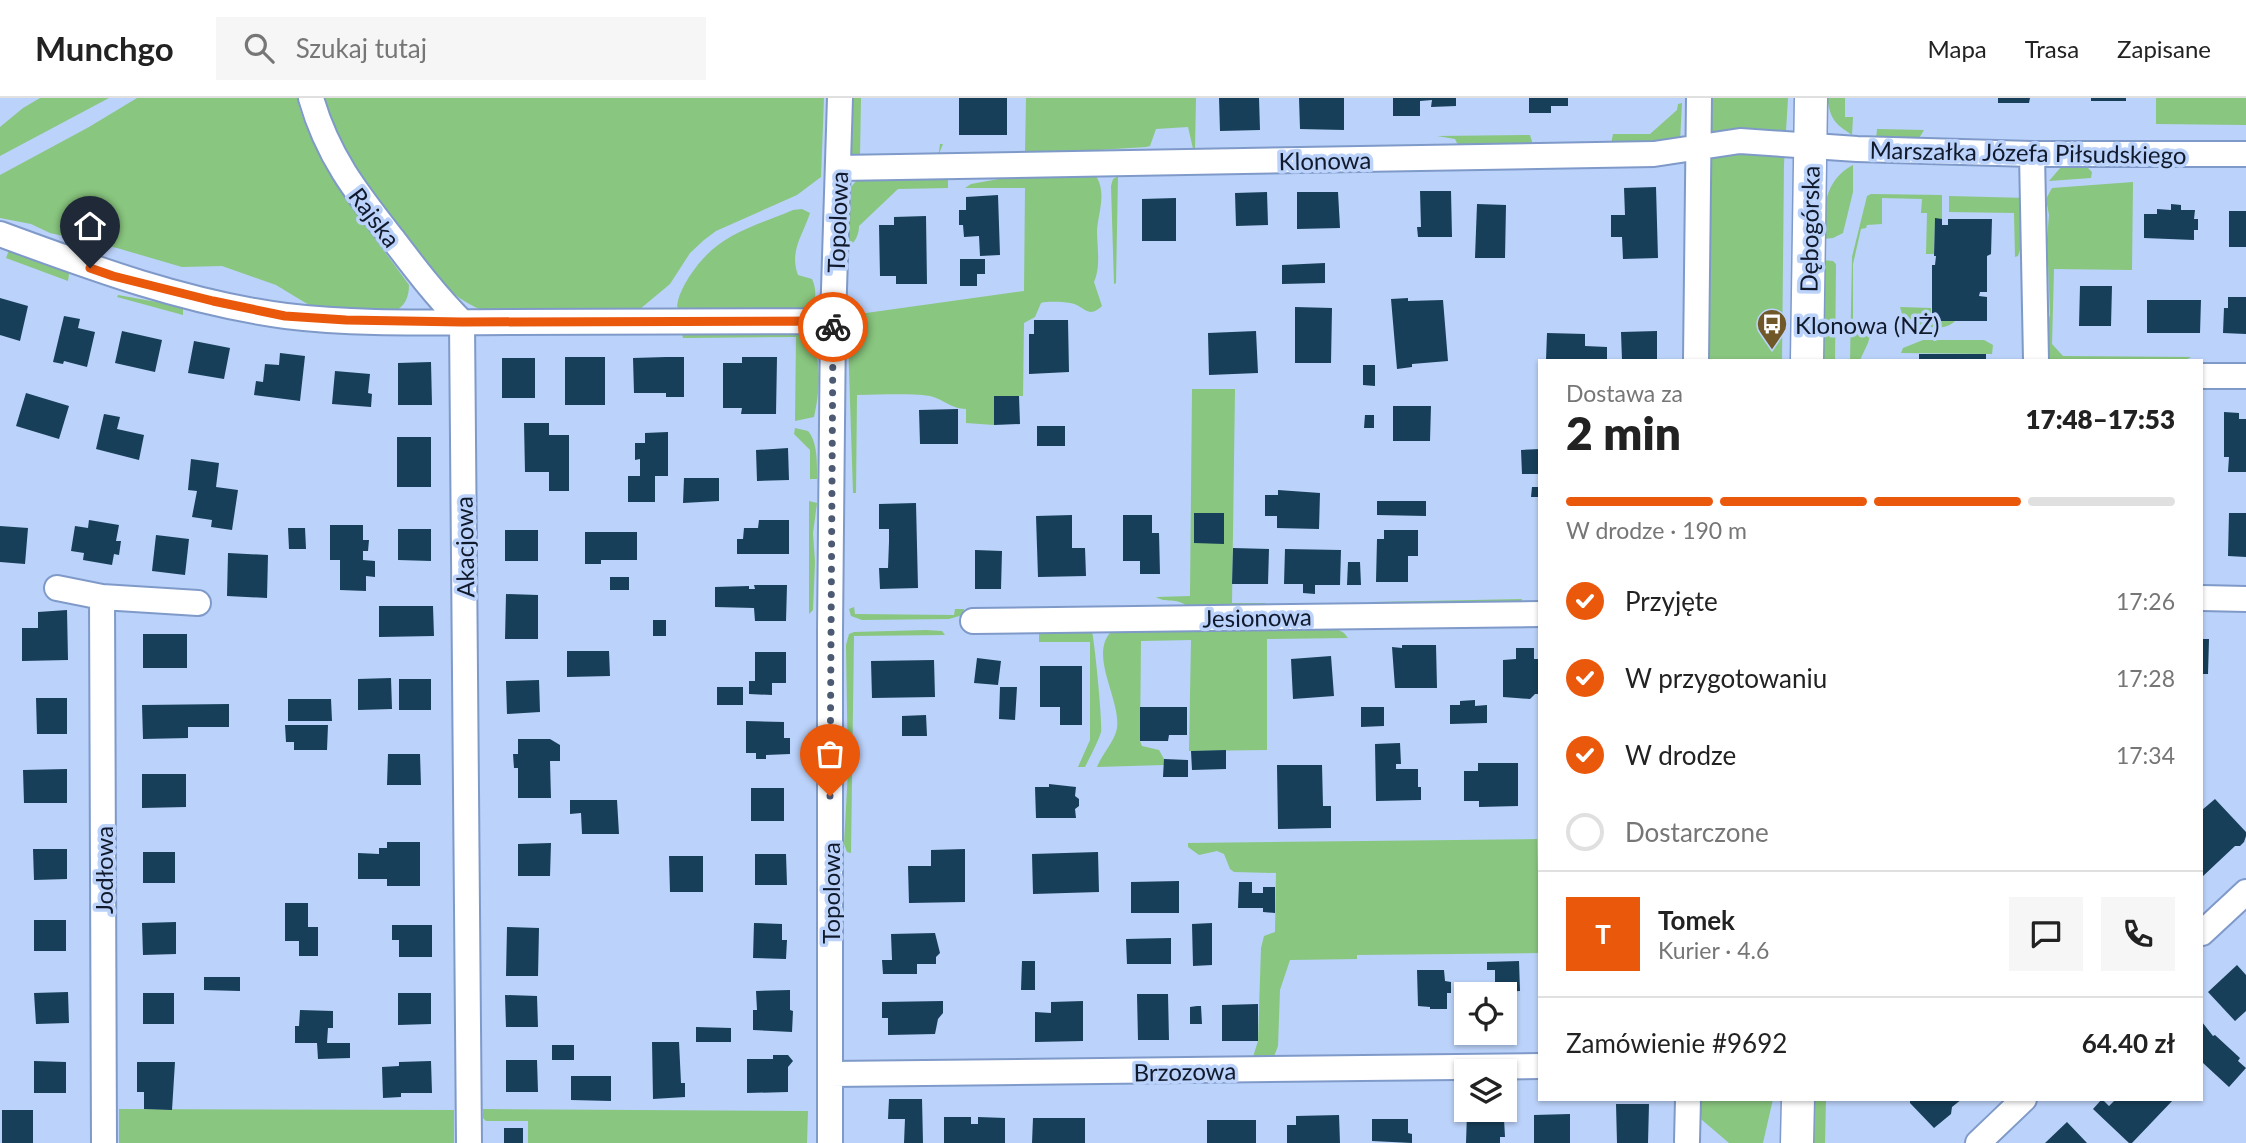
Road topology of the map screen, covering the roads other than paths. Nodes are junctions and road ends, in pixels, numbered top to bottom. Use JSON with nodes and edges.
{"nodes":[{"id":1,"x":311,"y":98,"type":"edge"},
{"id":2,"x":840,"y":98,"type":"edge"},
{"id":3,"x":1699,"y":98,"type":"edge"},
{"id":4,"x":1811,"y":98,"type":"edge"},
{"id":5,"x":1810,"y":145,"type":"junction"},
{"id":6,"x":1698,"y":147,"type":"junction"},
{"id":7,"x":2032,"y":154,"type":"junction"},
{"id":8,"x":2246,"y":154,"type":"edge"},
{"id":9,"x":839,"y":168,"type":"junction"},
{"id":10,"x":0,"y":234,"type":"edge"},
{"id":11,"x":833,"y":321,"type":"junction"},
{"id":12,"x":462,"y":322,"type":"junction"},
{"id":13,"x":1696,"y":359,"type":"edge"},
{"id":14,"x":1807,"y":359,"type":"edge"},
{"id":15,"x":2036,"y":359,"type":"edge"},
{"id":16,"x":2203,"y":376,"type":"edge"},
{"id":17,"x":2246,"y":376,"type":"edge"},
{"id":18,"x":57,"y":588,"type":"dead end"},
{"id":19,"x":102,"y":597,"type":"junction"},
{"id":20,"x":2203,"y":598,"type":"edge"},
{"id":21,"x":2246,"y":599,"type":"edge"},
{"id":22,"x":198,"y":603,"type":"dead end"},
{"id":23,"x":1538,"y":614,"type":"edge"},
{"id":24,"x":973,"y":621,"type":"dead end"},
{"id":25,"x":2246,"y":892,"type":"edge"},
{"id":26,"x":2203,"y":932,"type":"edge"},
{"id":27,"x":1538,"y":1066,"type":"edge"},
{"id":28,"x":831,"y":1074,"type":"junction"},
{"id":29,"x":1688,"y":1101,"type":"edge"},
{"id":30,"x":2022,"y":1101,"type":"edge"},
{"id":31,"x":1687,"y":1141,"type":"edge"},
{"id":32,"x":104,"y":1143,"type":"edge"},
{"id":33,"x":469,"y":1143,"type":"edge"},
{"id":34,"x":831,"y":1143,"type":"edge"},
{"id":35,"x":1978,"y":1143,"type":"edge"}],
"edges":[{"from":1,"to":12,"type":"street","name":"Rajska"},
{"from":2,"to":9,"type":"street","name":"Topolowa"},
{"from":3,"to":6,"type":"street"},
{"from":4,"to":5,"type":"main road","name":"Dębogórska"},
{"from":5,"to":6,"type":"street","name":"Klonowa"},
{"from":5,"to":7,"type":"street","name":"Marszałka Józefa Piłsudskiego"},
{"from":5,"to":14,"type":"main road","name":"Dębogórska"},
{"from":6,"to":9,"type":"street","name":"Klonowa"},
{"from":6,"to":13,"type":"street"},
{"from":7,"to":8,"type":"street","name":"Marszałka Józefa Piłsudskiego"},
{"from":7,"to":15,"type":"street"},
{"from":9,"to":11,"type":"street","name":"Topolowa"},
{"from":10,"to":12,"type":"street"},
{"from":11,"to":12,"type":"street"},
{"from":11,"to":28,"type":"street","name":"Topolowa"},
{"from":12,"to":33,"type":"street","name":"Akacjowa"},
{"from":16,"to":17,"type":"street"},
{"from":18,"to":19,"type":"street"},
{"from":19,"to":22,"type":"street"},
{"from":19,"to":32,"type":"street","name":"Jodłowa"},
{"from":20,"to":21,"type":"street"},
{"from":23,"to":24,"type":"street","name":"Jesionowa"},
{"from":25,"to":26,"type":"street"},
{"from":27,"to":28,"type":"street","name":"Brzozowa"},
{"from":28,"to":34,"type":"street","name":"Topolowa"},
{"from":29,"to":31,"type":"street"},
{"from":30,"to":35,"type":"street"}]}
